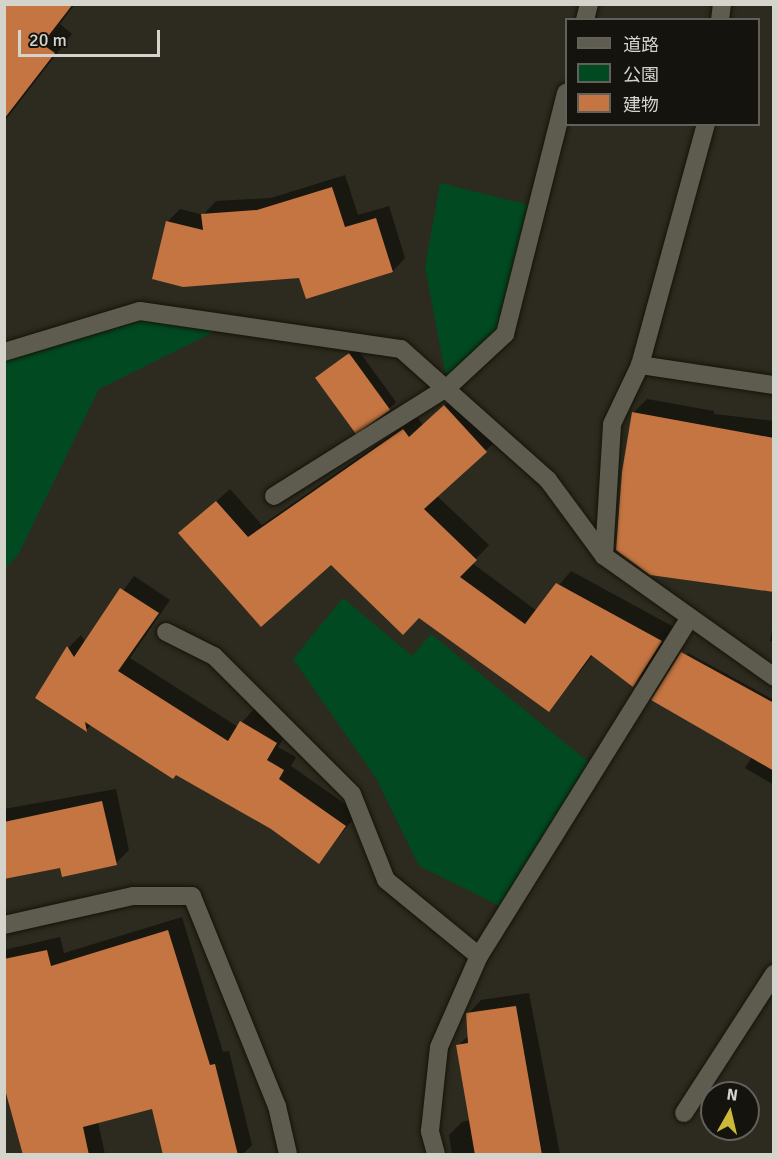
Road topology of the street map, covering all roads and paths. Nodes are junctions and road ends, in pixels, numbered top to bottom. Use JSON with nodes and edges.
{"nodes":[{"id":1,"x":565,"y":101,"type":"edge"},
{"id":2,"x":705,"y":126,"type":"edge"},
{"id":3,"x":4,"y":352,"type":"edge"},
{"id":4,"x":640,"y":365,"type":"junction"},
{"id":5,"x":774,"y":385,"type":"edge"},
{"id":6,"x":448,"y":387,"type":"junction"},
{"id":7,"x":274,"y":496,"type":"dead end"},
{"id":8,"x":604,"y":556,"type":"junction"},
{"id":9,"x":688,"y":620,"type":"junction"},
{"id":10,"x":166,"y":632,"type":"dead end"},
{"id":11,"x":774,"y":677,"type":"edge"},
{"id":12,"x":4,"y":926,"type":"edge"},
{"id":13,"x":479,"y":956,"type":"junction"},
{"id":14,"x":774,"y":974,"type":"edge"},
{"id":15,"x":684,"y":1113,"type":"dead end"},
{"id":16,"x":288,"y":1155,"type":"edge"},
{"id":17,"x":436,"y":1155,"type":"edge"}],
"edges":[{"from":1,"to":6,"type":"street"},
{"from":2,"to":4,"type":"street"},
{"from":3,"to":6,"type":"street"},
{"from":4,"to":5,"type":"street"},
{"from":4,"to":8,"type":"street"},
{"from":6,"to":7,"type":"street"},
{"from":6,"to":8,"type":"street"},
{"from":8,"to":9,"type":"street"},
{"from":9,"to":11,"type":"street"},
{"from":9,"to":13,"type":"street"},
{"from":10,"to":13,"type":"street"},
{"from":12,"to":16,"type":"street"},
{"from":13,"to":17,"type":"street"},
{"from":14,"to":15,"type":"street"}]}
